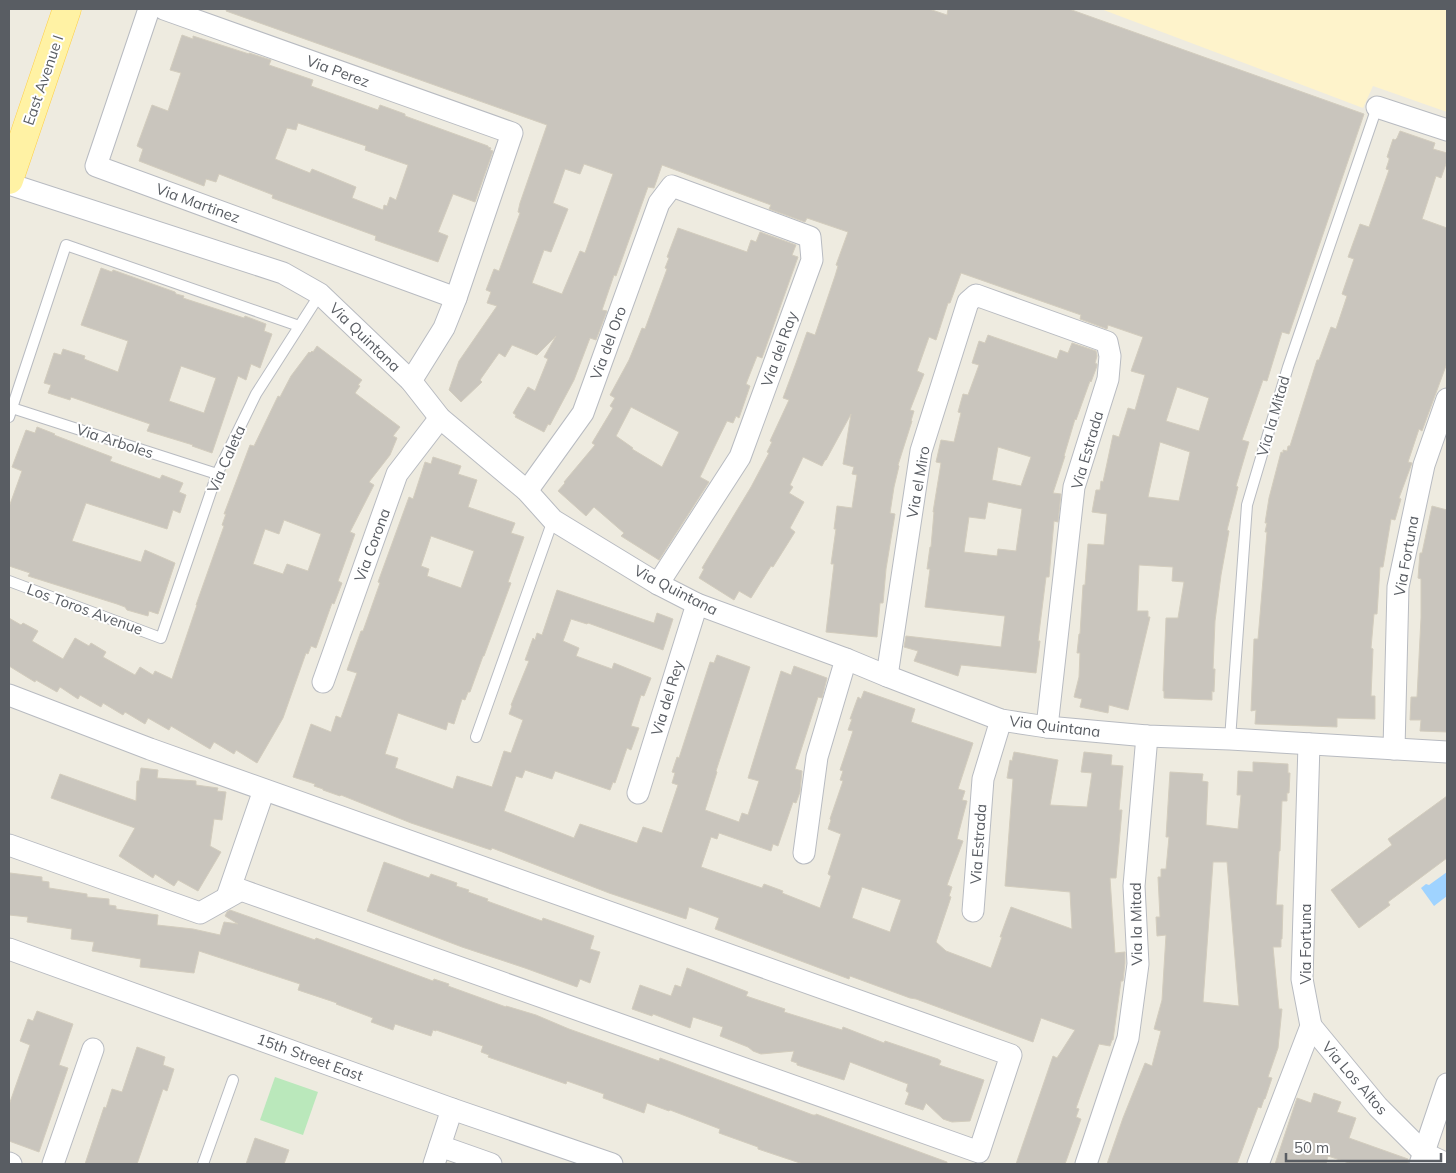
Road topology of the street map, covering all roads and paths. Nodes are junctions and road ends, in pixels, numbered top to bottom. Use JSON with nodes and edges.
{"nodes":[{"id":1,"x":67,"y":9,"type":"edge"},
{"id":2,"x":150,"y":9,"type":"edge"},
{"id":3,"x":164,"y":9,"type":"edge"},
{"id":4,"x":1377,"y":107,"type":"joint"},
{"id":5,"x":1447,"y":130,"type":"edge"},
{"id":6,"x":9,"y":180,"type":"edge"},
{"id":7,"x":9,"y":184,"type":"edge"},
{"id":8,"x":672,"y":186,"type":"joint"},
{"id":9,"x":320,"y":294,"type":"junction"},
{"id":10,"x":976,"y":296,"type":"joint"},
{"id":11,"x":456,"y":298,"type":"junction"},
{"id":12,"x":299,"y":326,"type":"junction"},
{"id":13,"x":411,"y":381,"type":"junction"},
{"id":14,"x":1447,"y":399,"type":"edge"},
{"id":15,"x":10,"y":412,"type":"edge"},
{"id":16,"x":440,"y":418,"type":"junction"},
{"id":17,"x":218,"y":474,"type":"junction"},
{"id":18,"x":526,"y":491,"type":"junction"},
{"id":19,"x":553,"y":520,"type":"junction"},
{"id":20,"x":9,"y":581,"type":"edge"},
{"id":21,"x":658,"y":584,"type":"junction"},
{"id":22,"x":697,"y":604,"type":"junction"},
{"id":23,"x":161,"y":638,"type":"joint"},
{"id":24,"x":846,"y":659,"type":"junction"},
{"id":25,"x":888,"y":676,"type":"junction"},
{"id":26,"x":323,"y":682,"type":"dead end"},
{"id":27,"x":9,"y":695,"type":"edge"},
{"id":28,"x":1000,"y":720,"type":"junction"},
{"id":29,"x":1047,"y":727,"type":"junction"},
{"id":30,"x":1147,"y":736,"type":"junction"},
{"id":31,"x":476,"y":737,"type":"dead end"},
{"id":32,"x":1230,"y":739,"type":"junction"},
{"id":33,"x":1309,"y":744,"type":"junction"},
{"id":34,"x":1394,"y":749,"type":"junction"},
{"id":35,"x":1447,"y":752,"type":"edge"},
{"id":36,"x":264,"y":790,"type":"junction"},
{"id":37,"x":638,"y":793,"type":"dead end"},
{"id":38,"x":9,"y":845,"type":"edge"},
{"id":39,"x":804,"y":853,"type":"dead end"},
{"id":40,"x":227,"y":897,"type":"junction"},
{"id":41,"x":973,"y":911,"type":"dead end"},
{"id":42,"x":9,"y":949,"type":"edge"},
{"id":43,"x":1311,"y":1026,"type":"junction"},
{"id":44,"x":93,"y":1049,"type":"dead end"},
{"id":45,"x":232,"y":1080,"type":"dead end"},
{"id":46,"x":1447,"y":1084,"type":"edge"},
{"id":47,"x":452,"y":1109,"type":"junction"},
{"id":48,"x":437,"y":1155,"type":"edge"},
{"id":49,"x":1422,"y":1158,"type":"edge"},
{"id":50,"x":53,"y":1164,"type":"edge"},
{"id":51,"x":203,"y":1164,"type":"edge"},
{"id":52,"x":491,"y":1164,"type":"edge"},
{"id":53,"x":612,"y":1164,"type":"edge"},
{"id":54,"x":1086,"y":1164,"type":"edge"},
{"id":55,"x":1258,"y":1164,"type":"edge"},
{"id":56,"x":1447,"y":1164,"type":"edge"}],
"edges":[{"from":1,"to":6,"type":"main road","name":"East Avenue I"},
{"from":2,"to":11,"type":"street","name":"Via Martinez"},
{"from":3,"to":11,"type":"street","name":"Via Perez"},
{"from":4,"to":5,"type":"street"},
{"from":4,"to":32,"type":"lane","name":"Via la Mitad"},
{"from":7,"to":9,"type":"street","name":"Via Quintana"},
{"from":8,"to":18,"type":"street","name":"Via del Oro"},
{"from":8,"to":21,"type":"street","name":"Via del Ray"},
{"from":9,"to":12,"type":"lane","name":"Via Caleta"},
{"from":9,"to":13,"type":"street","name":"Via Quintana"},
{"from":10,"to":25,"type":"street","name":"Via el Miro"},
{"from":10,"to":29,"type":"street","name":"Via Estrada"},
{"from":11,"to":13,"type":"street"},
{"from":12,"to":15,"type":"lane"},
{"from":12,"to":17,"type":"lane","name":"Via Caleta"},
{"from":13,"to":16,"type":"street","name":"Via Quintana"},
{"from":14,"to":34,"type":"street","name":"Via Fortuna"},
{"from":15,"to":17,"type":"lane","name":"Via Arboles"},
{"from":16,"to":18,"type":"street","name":"Via Quintana"},
{"from":16,"to":26,"type":"street","name":"Via Corona"},
{"from":17,"to":23,"type":"lane","name":"Via Caleta"},
{"from":18,"to":19,"type":"street","name":"Via Quintana"},
{"from":19,"to":21,"type":"street","name":"Via Quintana"},
{"from":19,"to":31,"type":"lane"},
{"from":20,"to":23,"type":"lane","name":"Los Toros Avenue"},
{"from":21,"to":22,"type":"street","name":"Via Quintana"},
{"from":22,"to":24,"type":"street","name":"Via Quintana"},
{"from":22,"to":37,"type":"street","name":"Via del Rey"},
{"from":24,"to":25,"type":"street","name":"Via Quintana"},
{"from":24,"to":39,"type":"street"},
{"from":25,"to":28,"type":"street","name":"Via Quintana"},
{"from":27,"to":36,"type":"street"},
{"from":28,"to":29,"type":"street","name":"Via Quintana"},
{"from":28,"to":41,"type":"street","name":"Via Estrada"},
{"from":29,"to":30,"type":"street","name":"Via Quintana"},
{"from":30,"to":32,"type":"street","name":"Via Quintana"},
{"from":30,"to":54,"type":"street","name":"Via la Mitad"},
{"from":32,"to":33,"type":"street","name":"Via Quintana"},
{"from":33,"to":34,"type":"street","name":"Via Quintana"},
{"from":33,"to":43,"type":"street","name":"Via Fortuna"},
{"from":34,"to":35,"type":"street","name":"Via Quintana"},
{"from":36,"to":40,"type":"street"},
{"from":36,"to":40,"type":"street"},
{"from":38,"to":40,"type":"street"},
{"from":42,"to":47,"type":"street","name":"15th Street East"},
{"from":43,"to":49,"type":"street","name":"Via Los Altos"},
{"from":43,"to":55,"type":"street"},
{"from":44,"to":50,"type":"street"},
{"from":45,"to":51,"type":"lane"},
{"from":46,"to":49,"type":"street"},
{"from":47,"to":48,"type":"street"},
{"from":47,"to":53,"type":"street","name":"15th Street East"},
{"from":48,"to":52,"type":"street"},
{"from":49,"to":56,"type":"street","name":"Via Los Altos"}]}
